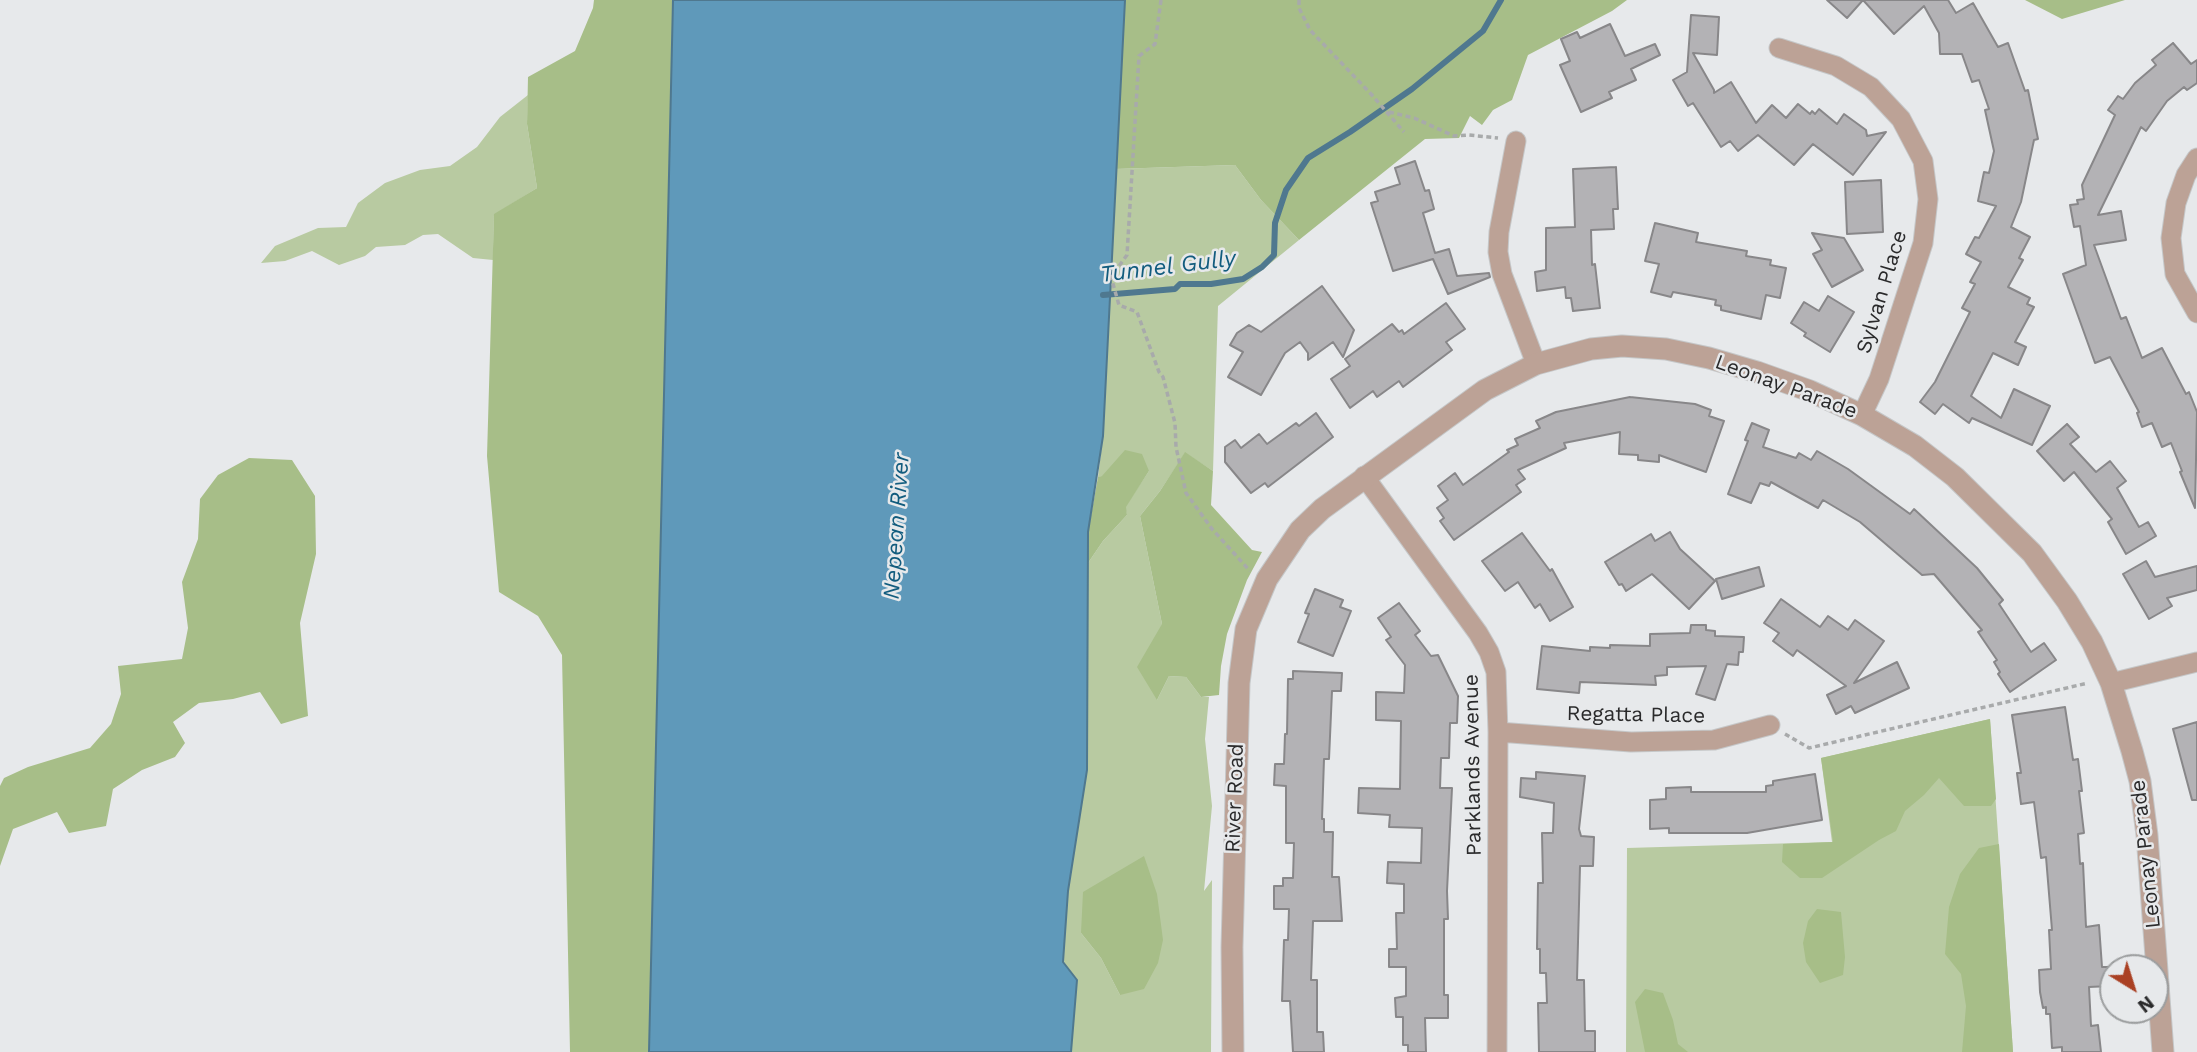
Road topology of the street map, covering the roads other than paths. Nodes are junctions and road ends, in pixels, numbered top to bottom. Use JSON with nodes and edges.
{"nodes":[{"id":1,"x":1779,"y":48,"type":"dead end"},
{"id":2,"x":1516,"y":141,"type":"road end"},
{"id":3,"x":2197,"y":158,"type":"edge"},
{"id":4,"x":2197,"y":313,"type":"edge"},
{"id":5,"x":1536,"y":364,"type":"junction"},
{"id":6,"x":1862,"y":415,"type":"junction"},
{"id":7,"x":1364,"y":476,"type":"junction"},
{"id":8,"x":1283,"y":553,"type":"joint"},
{"id":9,"x":2197,"y":662,"type":"edge"},
{"id":10,"x":2111,"y":683,"type":"junction"},
{"id":11,"x":1770,"y":725,"type":"road end"},
{"id":12,"x":1498,"y":732,"type":"junction"},
{"id":13,"x":1233,"y":1052,"type":"edge"},
{"id":14,"x":1497,"y":1052,"type":"edge"},
{"id":15,"x":2163,"y":1052,"type":"edge"}],
"edges":[{"from":1,"to":6,"type":"street","name":"Sylvan Place"},
{"from":2,"to":5,"type":"street"},
{"from":3,"to":4,"type":"street"},
{"from":5,"to":6,"type":"street","name":"Leonay Parade"},
{"from":5,"to":7,"type":"street","name":"Leonay Parade"},
{"from":6,"to":10,"type":"street","name":"Leonay Parade"},
{"from":7,"to":8,"type":"street","name":"Leonay Parade"},
{"from":7,"to":12,"type":"street","name":"Parklands Avenue"},
{"from":8,"to":13,"type":"street","name":"River Road"},
{"from":9,"to":10,"type":"street"},
{"from":10,"to":15,"type":"street","name":"Leonay Parade"},
{"from":11,"to":12,"type":"street","name":"Regatta Place"},
{"from":12,"to":14,"type":"street","name":"Parklands Avenue"}]}
